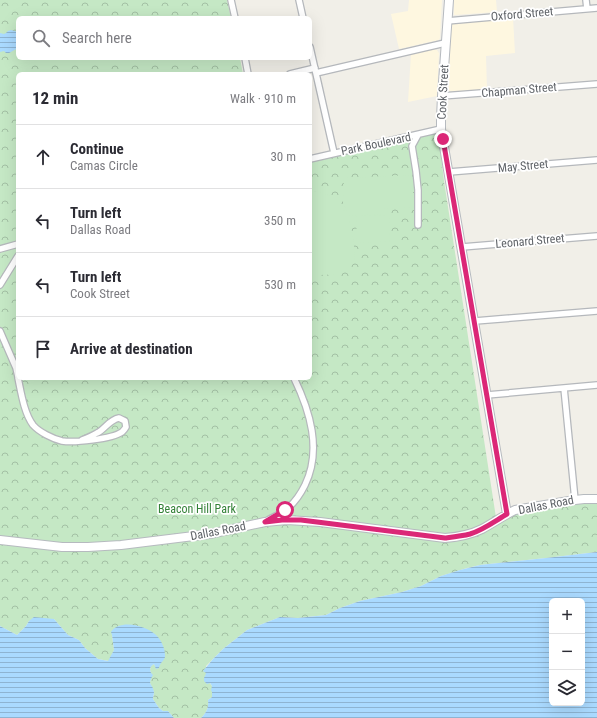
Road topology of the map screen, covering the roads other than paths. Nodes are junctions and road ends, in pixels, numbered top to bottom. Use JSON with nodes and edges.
{"nodes":[{"id":1,"x":231,"y":0,"type":"edge"},
{"id":2,"x":299,"y":0,"type":"edge"},
{"id":3,"x":448,"y":0,"type":"edge"},
{"id":4,"x":586,"y":0,"type":"edge"},
{"id":5,"x":597,"y":8,"type":"edge"},
{"id":6,"x":587,"y":9,"type":"junction"},
{"id":7,"x":235,"y":16,"type":"edge"},
{"id":8,"x":303,"y":16,"type":"edge"},
{"id":9,"x":447,"y":21,"type":"junction"},
{"id":10,"x":445,"y":43,"type":"junction"},
{"id":11,"x":312,"y":57,"type":"edge"},
{"id":12,"x":245,"y":60,"type":"edge"},
{"id":13,"x":315,"y":71,"type":"junction"},
{"id":14,"x":248,"y":72,"type":"edge"},
{"id":15,"x":307,"y":72,"type":"edge"},
{"id":16,"x":597,"y":84,"type":"edge"},
{"id":17,"x":442,"y":96,"type":"junction"},
{"id":18,"x":441,"y":129,"type":"junction"},
{"id":19,"x":418,"y":135,"type":"junction"},
{"id":20,"x":401,"y":138,"type":"junction"},
{"id":21,"x":412,"y":146,"type":"junction"},
{"id":22,"x":334,"y":153,"type":"junction"},
{"id":23,"x":312,"y":158,"type":"edge"},
{"id":24,"x":597,"y":160,"type":"edge"},
{"id":25,"x":449,"y":172,"type":"junction"},
{"id":26,"x":418,"y":225,"type":"dead end"},
{"id":27,"x":597,"y":236,"type":"edge"},
{"id":28,"x":16,"y":245,"type":"edge"},
{"id":29,"x":462,"y":247,"type":"junction"},
{"id":30,"x":0,"y":250,"type":"edge"},
{"id":31,"x":16,"y":259,"type":"edge"},
{"id":32,"x":0,"y":285,"type":"edge"},
{"id":33,"x":597,"y":311,"type":"edge"},
{"id":34,"x":474,"y":321,"type":"junction"},
{"id":35,"x":0,"y":331,"type":"edge"},
{"id":36,"x":16,"y":368,"type":"edge"},
{"id":37,"x":18,"y":380,"type":"edge"},
{"id":38,"x":295,"y":380,"type":"edge"},
{"id":39,"x":597,"y":385,"type":"edge"},
{"id":40,"x":564,"y":388,"type":"junction"},
{"id":41,"x":487,"y":395,"type":"junction"},
{"id":42,"x":82,"y":440,"type":"junction"},
{"id":43,"x":597,"y":499,"type":"edge"},
{"id":44,"x":575,"y":500,"type":"junction"},
{"id":45,"x":507,"y":514,"type":"junction"},
{"id":46,"x":265,"y":522,"type":"junction"},
{"id":47,"x":0,"y":540,"type":"edge"}],
"edges":[{"from":1,"to":7,"type":"street"},
{"from":2,"to":8,"type":"street"},
{"from":3,"to":9,"type":"main road","name":"Cook Street"},
{"from":4,"to":6,"type":"street"},
{"from":5,"to":6,"type":"street","name":"Oxford Street"},
{"from":6,"to":9,"type":"street","name":"Oxford Street"},
{"from":9,"to":10,"type":"main road","name":"Cook Street"},
{"from":10,"to":13,"type":"street"},
{"from":10,"to":17,"type":"main road","name":"Cook Street"},
{"from":11,"to":13,"type":"street"},
{"from":12,"to":14,"type":"street"},
{"from":13,"to":15,"type":"street"},
{"from":13,"to":22,"type":"street"},
{"from":16,"to":17,"type":"street","name":"Chapman Street"},
{"from":17,"to":18,"type":"main road","name":"Cook Street"},
{"from":18,"to":19,"type":"street","name":"Park Boulevard"},
{"from":18,"to":25,"type":"main road","name":"Cook Street"},
{"from":19,"to":20,"type":"street","name":"Park Boulevard"},
{"from":19,"to":21,"type":"street"},
{"from":20,"to":21,"type":"street"},
{"from":20,"to":22,"type":"street","name":"Park Boulevard"},
{"from":21,"to":26,"type":"street"},
{"from":22,"to":23,"type":"street","name":"Park Boulevard"},
{"from":24,"to":25,"type":"street","name":"May Street"},
{"from":25,"to":29,"type":"main road","name":"Cook Street"},
{"from":27,"to":29,"type":"street","name":"Leonard Street"},
{"from":28,"to":30,"type":"street"},
{"from":29,"to":34,"type":"main road","name":"Cook Street"},
{"from":31,"to":32,"type":"street"},
{"from":33,"to":34,"type":"street"},
{"from":34,"to":41,"type":"main road","name":"Cook Street"},
{"from":35,"to":36,"type":"street"},
{"from":37,"to":42,"type":"street"},
{"from":38,"to":46,"type":"street"},
{"from":39,"to":40,"type":"street"},
{"from":40,"to":41,"type":"street"},
{"from":40,"to":44,"type":"street"},
{"from":41,"to":45,"type":"main road","name":"Cook Street"},
{"from":42,"to":42,"type":"street"},
{"from":43,"to":44,"type":"main road","name":"Dallas Road"},
{"from":44,"to":45,"type":"main road","name":"Dallas Road"},
{"from":45,"to":46,"type":"main road","name":"Dallas Road"},
{"from":46,"to":47,"type":"main road","name":"Dallas Road"}]}
